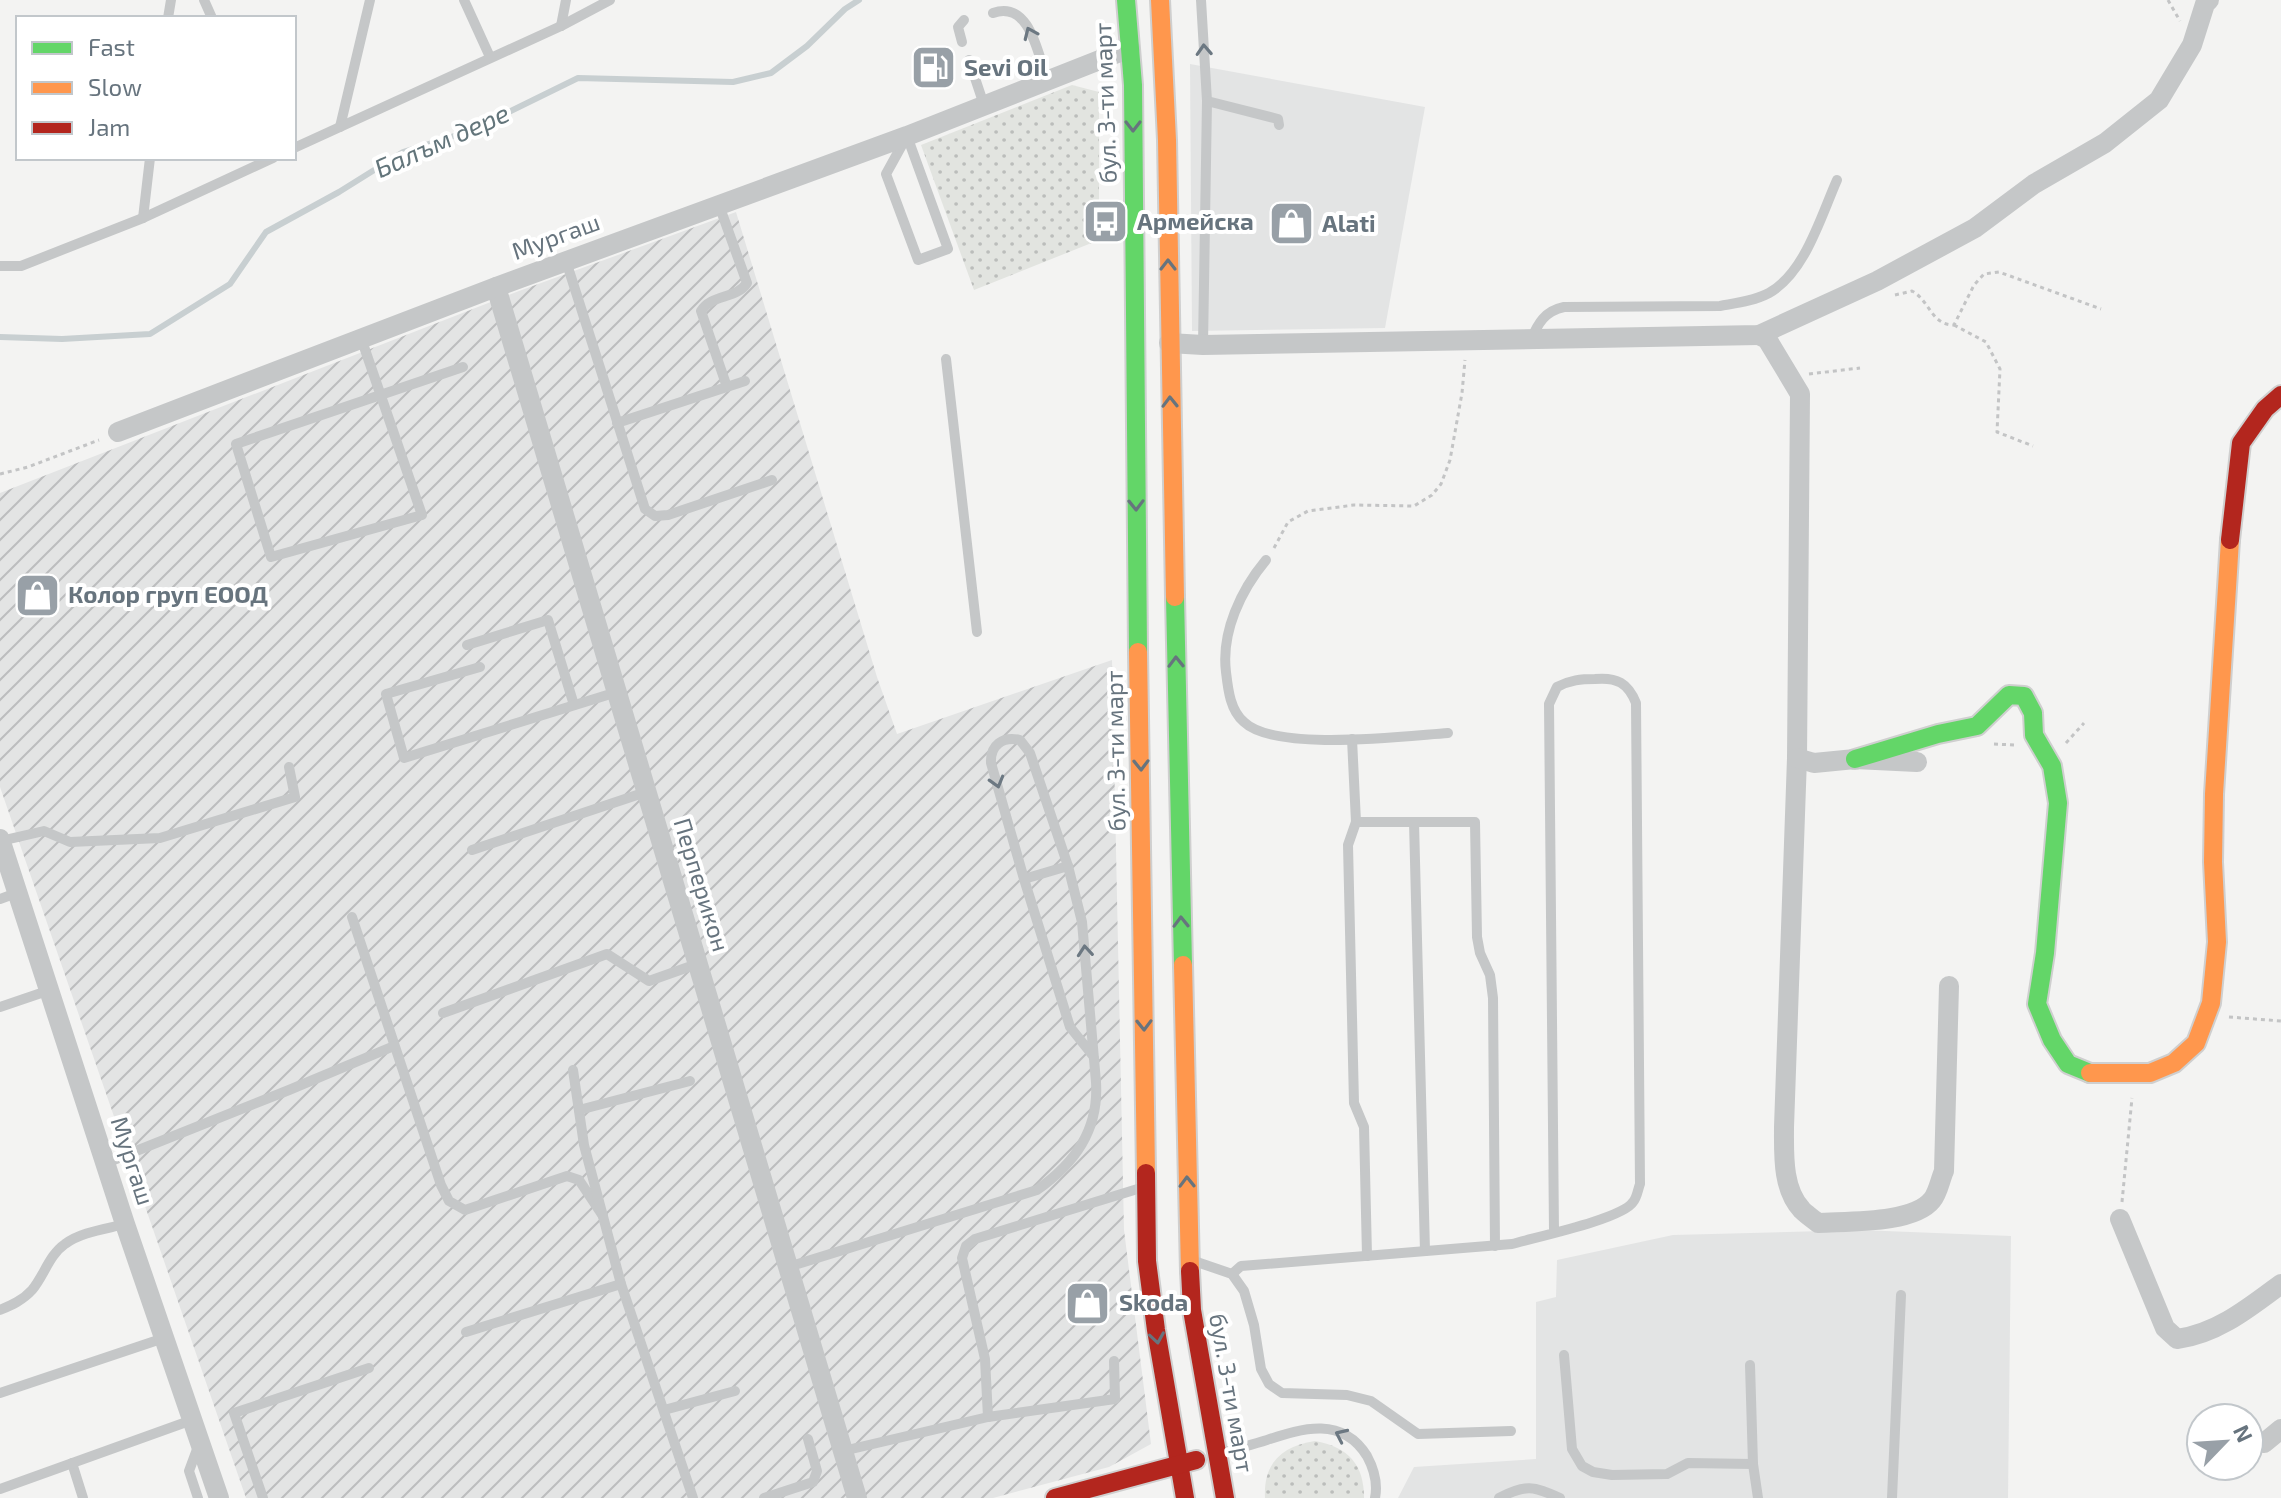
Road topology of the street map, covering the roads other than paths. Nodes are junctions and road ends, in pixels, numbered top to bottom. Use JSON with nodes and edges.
{"nodes":[{"id":1,"x":370,"y":0,"type":"edge"},
{"id":2,"x":464,"y":0,"type":"edge"},
{"id":3,"x":566,"y":0,"type":"edge"},
{"id":4,"x":610,"y":0,"type":"edge"},
{"id":5,"x":1126,"y":0,"type":"edge"},
{"id":6,"x":1160,"y":0,"type":"edge"},
{"id":7,"x":1201,"y":0,"type":"edge"},
{"id":8,"x":2209,"y":0,"type":"edge"},
{"id":9,"x":993,"y":13,"type":"dead end"},
{"id":10,"x":964,"y":20,"type":"dead end"},
{"id":11,"x":561,"y":26,"type":"junction"},
{"id":12,"x":1163,"y":39,"type":"junction"},
{"id":13,"x":962,"y":42,"type":"dead end"},
{"id":14,"x":1130,"y":48,"type":"junction"},
{"id":15,"x":490,"y":57,"type":"junction"},
{"id":16,"x":969,"y":60,"type":"dead end"},
{"id":17,"x":1047,"y":80,"type":"junction"},
{"id":18,"x":1207,"y":101,"type":"junction"},
{"id":19,"x":984,"y":105,"type":"junction"},
{"id":20,"x":1279,"y":125,"type":"dead end"},
{"id":21,"x":340,"y":127,"type":"junction"},
{"id":22,"x":907,"y":136,"type":"junction"},
{"id":23,"x":296,"y":147,"type":"edge"},
{"id":24,"x":150,"y":160,"type":"edge"},
{"id":25,"x":269,"y":160,"type":"edge"},
{"id":26,"x":1837,"y":180,"type":"dead end"},
{"id":27,"x":719,"y":205,"type":"junction"},
{"id":28,"x":143,"y":218,"type":"junction"},
{"id":29,"x":566,"y":261,"type":"junction"},
{"id":30,"x":0,"y":266,"type":"edge"},
{"id":31,"x":496,"y":287,"type":"junction"},
{"id":32,"x":1135,"y":315,"type":"junction"},
{"id":33,"x":1759,"y":335,"type":"junction"},
{"id":34,"x":361,"y":338,"type":"junction"},
{"id":35,"x":1531,"y":340,"type":"junction"},
{"id":36,"x":1169,"y":343,"type":"junction"},
{"id":37,"x":1203,"y":345,"type":"junction"},
{"id":38,"x":946,"y":359,"type":"dead end"},
{"id":39,"x":463,"y":367,"type":"dead end"},
{"id":40,"x":745,"y":381,"type":"dead end"},
{"id":41,"x":727,"y":387,"type":"junction"},
{"id":42,"x":382,"y":394,"type":"junction"},
{"id":43,"x":2281,"y":395,"type":"edge"},
{"id":44,"x":617,"y":423,"type":"junction"},
{"id":45,"x":118,"y":432,"type":"road end"},
{"id":46,"x":772,"y":480,"type":"dead end"},
{"id":47,"x":1266,"y":560,"type":"road end"},
{"id":48,"x":977,"y":632,"type":"dead end"},
{"id":49,"x":467,"y":645,"type":"dead end"},
{"id":50,"x":480,"y":667,"type":"dead end"},
{"id":51,"x":617,"y":692,"type":"junction"},
{"id":52,"x":574,"y":705,"type":"junction"},
{"id":53,"x":1448,"y":733,"type":"dead end"},
{"id":54,"x":1352,"y":739,"type":"junction"},
{"id":55,"x":1797,"y":758,"type":"junction"},
{"id":56,"x":1855,"y":759,"type":"junction"},
{"id":57,"x":1917,"y":762,"type":"dead end"},
{"id":58,"x":289,"y":767,"type":"dead end"},
{"id":59,"x":646,"y":792,"type":"junction"},
{"id":60,"x":1356,"y":822,"type":"junction"},
{"id":61,"x":1414,"y":822,"type":"junction"},
{"id":62,"x":0,"y":840,"type":"edge"},
{"id":63,"x":472,"y":850,"type":"dead end"},
{"id":64,"x":1068,"y":866,"type":"junction"},
{"id":65,"x":1024,"y":879,"type":"junction"},
{"id":66,"x":9,"y":895,"type":"edge"},
{"id":67,"x":352,"y":917,"type":"dead end"},
{"id":68,"x":697,"y":964,"type":"junction"},
{"id":69,"x":1949,"y":986,"type":"dead end"},
{"id":70,"x":50,"y":990,"type":"junction"},
{"id":71,"x":0,"y":1007,"type":"edge"},
{"id":72,"x":443,"y":1013,"type":"dead end"},
{"id":73,"x":394,"y":1046,"type":"junction"},
{"id":74,"x":1094,"y":1057,"type":"junction"},
{"id":75,"x":573,"y":1070,"type":"dead end"},
{"id":76,"x":690,"y":1081,"type":"dead end"},
{"id":77,"x":579,"y":1110,"type":"junction"},
{"id":78,"x":106,"y":1163,"type":"junction"},
{"id":79,"x":1146,"y":1186,"type":"junction"},
{"id":80,"x":603,"y":1216,"type":"junction"},
{"id":81,"x":2120,"y":1219,"type":"road end"},
{"id":82,"x":125,"y":1224,"type":"junction"},
{"id":83,"x":1554,"y":1232,"type":"junction"},
{"id":84,"x":1495,"y":1246,"type":"junction"},
{"id":85,"x":1425,"y":1251,"type":"junction"},
{"id":86,"x":1367,"y":1256,"type":"junction"},
{"id":87,"x":1168,"y":1260,"type":"junction"},
{"id":88,"x":788,"y":1267,"type":"junction"},
{"id":89,"x":1232,"y":1274,"type":"junction"},
{"id":90,"x":621,"y":1284,"type":"junction"},
{"id":91,"x":2281,"y":1284,"type":"edge"},
{"id":92,"x":1901,"y":1295,"type":"dead end"},
{"id":93,"x":0,"y":1310,"type":"edge"},
{"id":94,"x":466,"y":1332,"type":"dead end"},
{"id":95,"x":164,"y":1338,"type":"junction"},
{"id":96,"x":1564,"y":1355,"type":"dead end"},
{"id":97,"x":1114,"y":1361,"type":"dead end"},
{"id":98,"x":1750,"y":1365,"type":"dead end"},
{"id":99,"x":369,"y":1368,"type":"dead end"},
{"id":100,"x":735,"y":1391,"type":"dead end"},
{"id":101,"x":0,"y":1393,"type":"edge"},
{"id":102,"x":664,"y":1410,"type":"junction"},
{"id":103,"x":988,"y":1417,"type":"junction"},
{"id":104,"x":192,"y":1420,"type":"junction"},
{"id":105,"x":2281,"y":1429,"type":"edge"},
{"id":106,"x":1511,"y":1431,"type":"dead end"},
{"id":107,"x":808,"y":1439,"type":"dead end"},
{"id":108,"x":199,"y":1442,"type":"junction"},
{"id":109,"x":2265,"y":1442,"type":"edge"},
{"id":110,"x":843,"y":1451,"type":"junction"},
{"id":111,"x":1216,"y":1454,"type":"junction"},
{"id":112,"x":72,"y":1463,"type":"junction"},
{"id":113,"x":1179,"y":1464,"type":"junction"},
{"id":114,"x":1753,"y":1464,"type":"junction"},
{"id":115,"x":0,"y":1489,"type":"edge"},
{"id":116,"x":1205,"y":1495,"type":"edge"},
{"id":117,"x":83,"y":1498,"type":"edge"},
{"id":118,"x":198,"y":1498,"type":"edge"},
{"id":119,"x":219,"y":1498,"type":"edge"},
{"id":120,"x":263,"y":1498,"type":"edge"},
{"id":121,"x":693,"y":1498,"type":"edge"},
{"id":122,"x":764,"y":1498,"type":"edge"},
{"id":123,"x":857,"y":1498,"type":"edge"},
{"id":124,"x":1055,"y":1498,"type":"edge"},
{"id":125,"x":1375,"y":1498,"type":"edge"},
{"id":126,"x":1499,"y":1498,"type":"edge"},
{"id":127,"x":1560,"y":1498,"type":"edge"},
{"id":128,"x":1758,"y":1498,"type":"edge"},
{"id":129,"x":1892,"y":1498,"type":"edge"}],
"edges":[{"from":1,"to":21,"type":"lane"},
{"from":2,"to":15,"type":"lane"},
{"from":3,"to":11,"type":"lane"},
{"from":4,"to":11,"type":"lane"},
{"from":5,"to":14,"type":"street","name":"бул. 3-ти март"},
{"from":6,"to":12,"type":"street","name":"бул. 3-ти март"},
{"from":18,"to":7,"type":"lane","one_way":true},
{"from":8,"to":33,"type":"street"},
{"from":17,"to":9,"type":"lane","one_way":true},
{"from":10,"to":13,"type":"lane"},
{"from":11,"to":15,"type":"lane"},
{"from":12,"to":14,"type":"street"},
{"from":36,"to":12,"type":"street","name":"бул. 3-ти март","one_way":true},
{"from":14,"to":17,"type":"street","name":"Мургаш"},
{"from":14,"to":32,"type":"street","name":"бул. 3-ти март","one_way":true},
{"from":15,"to":21,"type":"lane"},
{"from":16,"to":19,"type":"lane"},
{"from":17,"to":19,"type":"street","name":"Мургаш"},
{"from":18,"to":20,"type":"lane"},
{"from":18,"to":37,"type":"lane"},
{"from":19,"to":22,"type":"street","name":"Мургаш"},
{"from":21,"to":23,"type":"lane"},
{"from":22,"to":22,"type":"lane"},
{"from":22,"to":27,"type":"street","name":"Мургаш"},
{"from":24,"to":28,"type":"lane"},
{"from":25,"to":28,"type":"lane"},
{"from":26,"to":35,"type":"lane"},
{"from":27,"to":29,"type":"street","name":"Мургаш"},
{"from":27,"to":41,"type":"lane"},
{"from":28,"to":30,"type":"lane"},
{"from":29,"to":31,"type":"street","name":"Мургаш"},
{"from":29,"to":44,"type":"lane"},
{"from":31,"to":34,"type":"street","name":"Мургаш"},
{"from":31,"to":51,"type":"street","name":"Перперикон"},
{"from":32,"to":36,"type":"street"},
{"from":32,"to":79,"type":"street","name":"бул. 3-ти март","one_way":true},
{"from":33,"to":35,"type":"street"},
{"from":33,"to":55,"type":"street"},
{"from":34,"to":42,"type":"lane"},
{"from":34,"to":45,"type":"street","name":"Мургаш"},
{"from":35,"to":37,"type":"street"},
{"from":36,"to":37,"type":"street"},
{"from":87,"to":36,"type":"street","name":"бул. 3-ти март","one_way":true},
{"from":38,"to":48,"type":"lane"},
{"from":39,"to":42,"type":"lane"},
{"from":40,"to":41,"type":"lane"},
{"from":41,"to":44,"type":"lane"},
{"from":42,"to":42,"type":"lane"},
{"from":43,"to":56,"type":"street"},
{"from":44,"to":46,"type":"lane"},
{"from":47,"to":54,"type":"lane"},
{"from":49,"to":52,"type":"lane"},
{"from":50,"to":52,"type":"lane"},
{"from":51,"to":52,"type":"lane"},
{"from":51,"to":59,"type":"street","name":"Перперикон"},
{"from":53,"to":54,"type":"lane"},
{"from":54,"to":60,"type":"lane"},
{"from":55,"to":56,"type":"street"},
{"from":55,"to":69,"type":"street"},
{"from":56,"to":57,"type":"street"},
{"from":58,"to":62,"type":"lane"},
{"from":59,"to":63,"type":"lane"},
{"from":59,"to":68,"type":"street","name":"Перперикон"},
{"from":60,"to":61,"type":"lane"},
{"from":60,"to":86,"type":"lane"},
{"from":61,"to":84,"type":"lane"},
{"from":61,"to":85,"type":"lane"},
{"from":62,"to":66,"type":"street","name":"Мургаш"},
{"from":64,"to":65,"type":"lane"},
{"from":64,"to":65,"type":"lane","one_way":true},
{"from":74,"to":64,"type":"lane","one_way":true},
{"from":65,"to":74,"type":"lane"},
{"from":66,"to":70,"type":"street","name":"Мургаш"},
{"from":67,"to":73,"type":"lane"},
{"from":68,"to":72,"type":"lane"},
{"from":68,"to":88,"type":"street","name":"Перперикон"},
{"from":70,"to":71,"type":"lane"},
{"from":70,"to":78,"type":"street","name":"Мургаш"},
{"from":73,"to":78,"type":"lane"},
{"from":73,"to":80,"type":"lane"},
{"from":74,"to":88,"type":"lane"},
{"from":75,"to":77,"type":"lane"},
{"from":76,"to":77,"type":"lane"},
{"from":77,"to":80,"type":"lane"},
{"from":78,"to":82,"type":"street","name":"Мургаш"},
{"from":79,"to":87,"type":"street","name":"бул. 3-ти март"},
{"from":79,"to":103,"type":"lane"},
{"from":80,"to":90,"type":"lane"},
{"from":81,"to":91,"type":"street"},
{"from":82,"to":93,"type":"lane"},
{"from":82,"to":95,"type":"street","name":"Мургаш"},
{"from":83,"to":83,"type":"lane"},
{"from":83,"to":84,"type":"lane"},
{"from":84,"to":85,"type":"lane"},
{"from":85,"to":86,"type":"lane"},
{"from":86,"to":89,"type":"lane"},
{"from":87,"to":89,"type":"lane"},
{"from":87,"to":111,"type":"street","name":"бул. 3-ти март"},
{"from":87,"to":113,"type":"street","name":"бул. 3-ти март","one_way":true},
{"from":88,"to":110,"type":"street","name":"Перперикон"},
{"from":89,"to":106,"type":"lane"},
{"from":90,"to":94,"type":"lane"},
{"from":90,"to":102,"type":"lane"},
{"from":92,"to":129,"type":"lane"},
{"from":95,"to":101,"type":"lane"},
{"from":95,"to":104,"type":"street","name":"Мургаш"},
{"from":96,"to":114,"type":"lane"},
{"from":97,"to":103,"type":"lane"},
{"from":98,"to":114,"type":"lane"},
{"from":99,"to":120,"type":"lane"},
{"from":100,"to":102,"type":"lane"},
{"from":102,"to":121,"type":"lane"},
{"from":103,"to":110,"type":"lane"},
{"from":104,"to":108,"type":"street","name":"Мургаш"},
{"from":104,"to":112,"type":"lane"},
{"from":105,"to":109,"type":"street"},
{"from":107,"to":122,"type":"lane"},
{"from":108,"to":118,"type":"lane"},
{"from":108,"to":119,"type":"street","name":"Мургаш"},
{"from":110,"to":123,"type":"street","name":"Перперикон"},
{"from":111,"to":113,"type":"street"},
{"from":111,"to":116,"type":"street","name":"бул. 3-ти март"},
{"from":125,"to":111,"type":"lane","one_way":true},
{"from":112,"to":115,"type":"lane"},
{"from":112,"to":117,"type":"lane"},
{"from":113,"to":116,"type":"street","name":"бул. 3-ти март"},
{"from":113,"to":124,"type":"street"},
{"from":114,"to":128,"type":"lane"},
{"from":126,"to":127,"type":"lane"}]}
